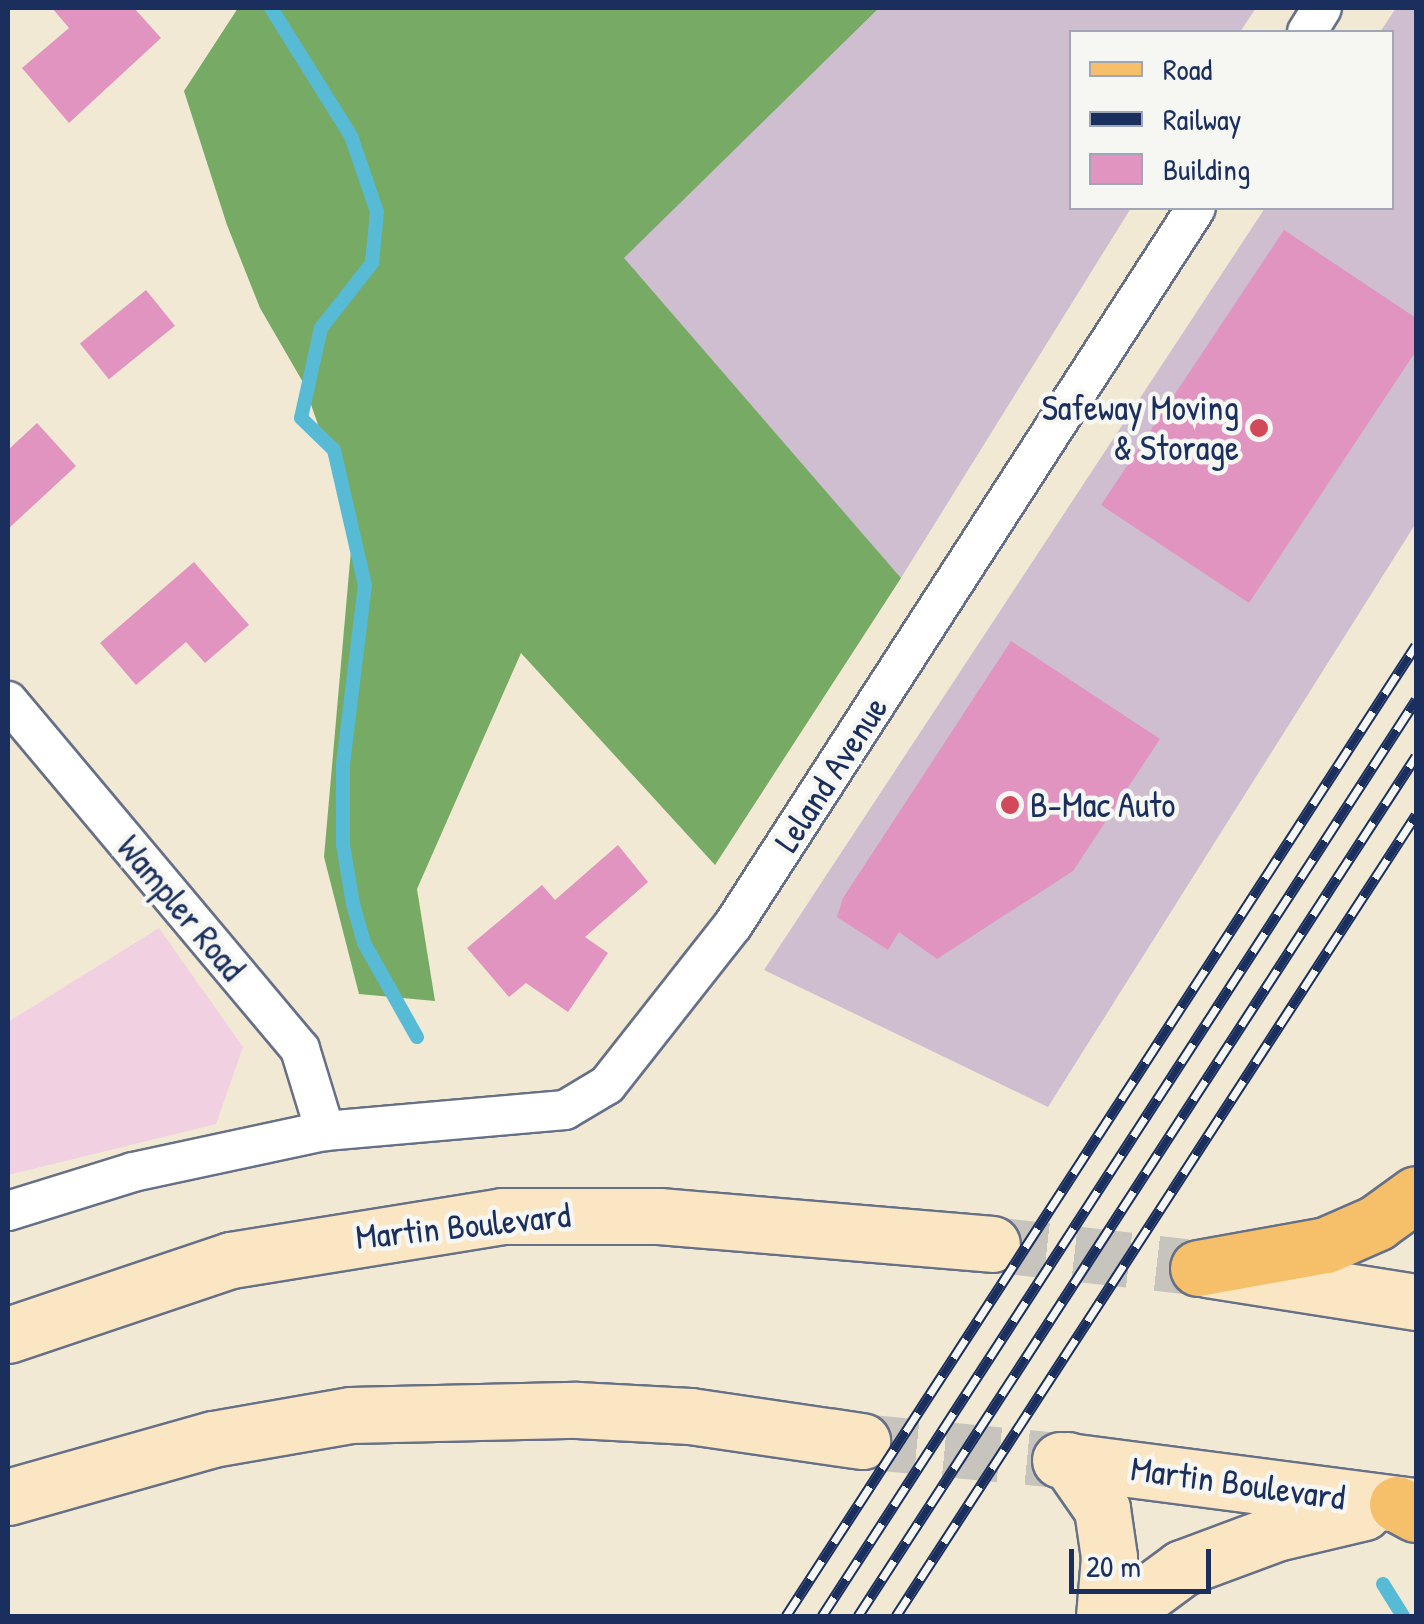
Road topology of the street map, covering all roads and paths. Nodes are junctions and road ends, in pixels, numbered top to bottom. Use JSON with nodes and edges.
{"nodes":[{"id":1,"x":1322,"y":8,"type":"edge"},
{"id":2,"x":1308,"y":30,"type":"edge"},
{"id":3,"x":1195,"y":210,"type":"edge"},
{"id":4,"x":8,"y":701,"type":"edge"},
{"id":5,"x":325,"y":1131,"type":"junction"},
{"id":6,"x":1416,"y":1194,"type":"edge"},
{"id":7,"x":8,"y":1211,"type":"edge"},
{"id":8,"x":992,"y":1244,"type":"tunnel mouth"},
{"id":9,"x":1416,"y":1302,"type":"edge"},
{"id":10,"x":8,"y":1335,"type":"edge"},
{"id":11,"x":862,"y":1441,"type":"tunnel mouth"},
{"id":12,"x":8,"y":1497,"type":"edge"},
{"id":13,"x":1410,"y":1508,"type":"edge"},
{"id":14,"x":1104,"y":1616,"type":"edge"},
{"id":15,"x":1117,"y":1616,"type":"edge"}],
"edges":[{"from":1,"to":2,"type":"street"},
{"from":3,"to":5,"type":"street","name":"Leland Avenue"},
{"from":4,"to":5,"type":"street","name":"Wampler Road"},
{"from":5,"to":7,"type":"street","name":"Leland Avenue"},
{"from":6,"to":9,"type":"main road"},
{"from":8,"to":10,"type":"main road","name":"Martin Boulevard"},
{"from":11,"to":12,"type":"main road"},
{"from":13,"to":14,"type":"main road","name":"Martin Boulevard"},
{"from":13,"to":15,"type":"main road"}]}
